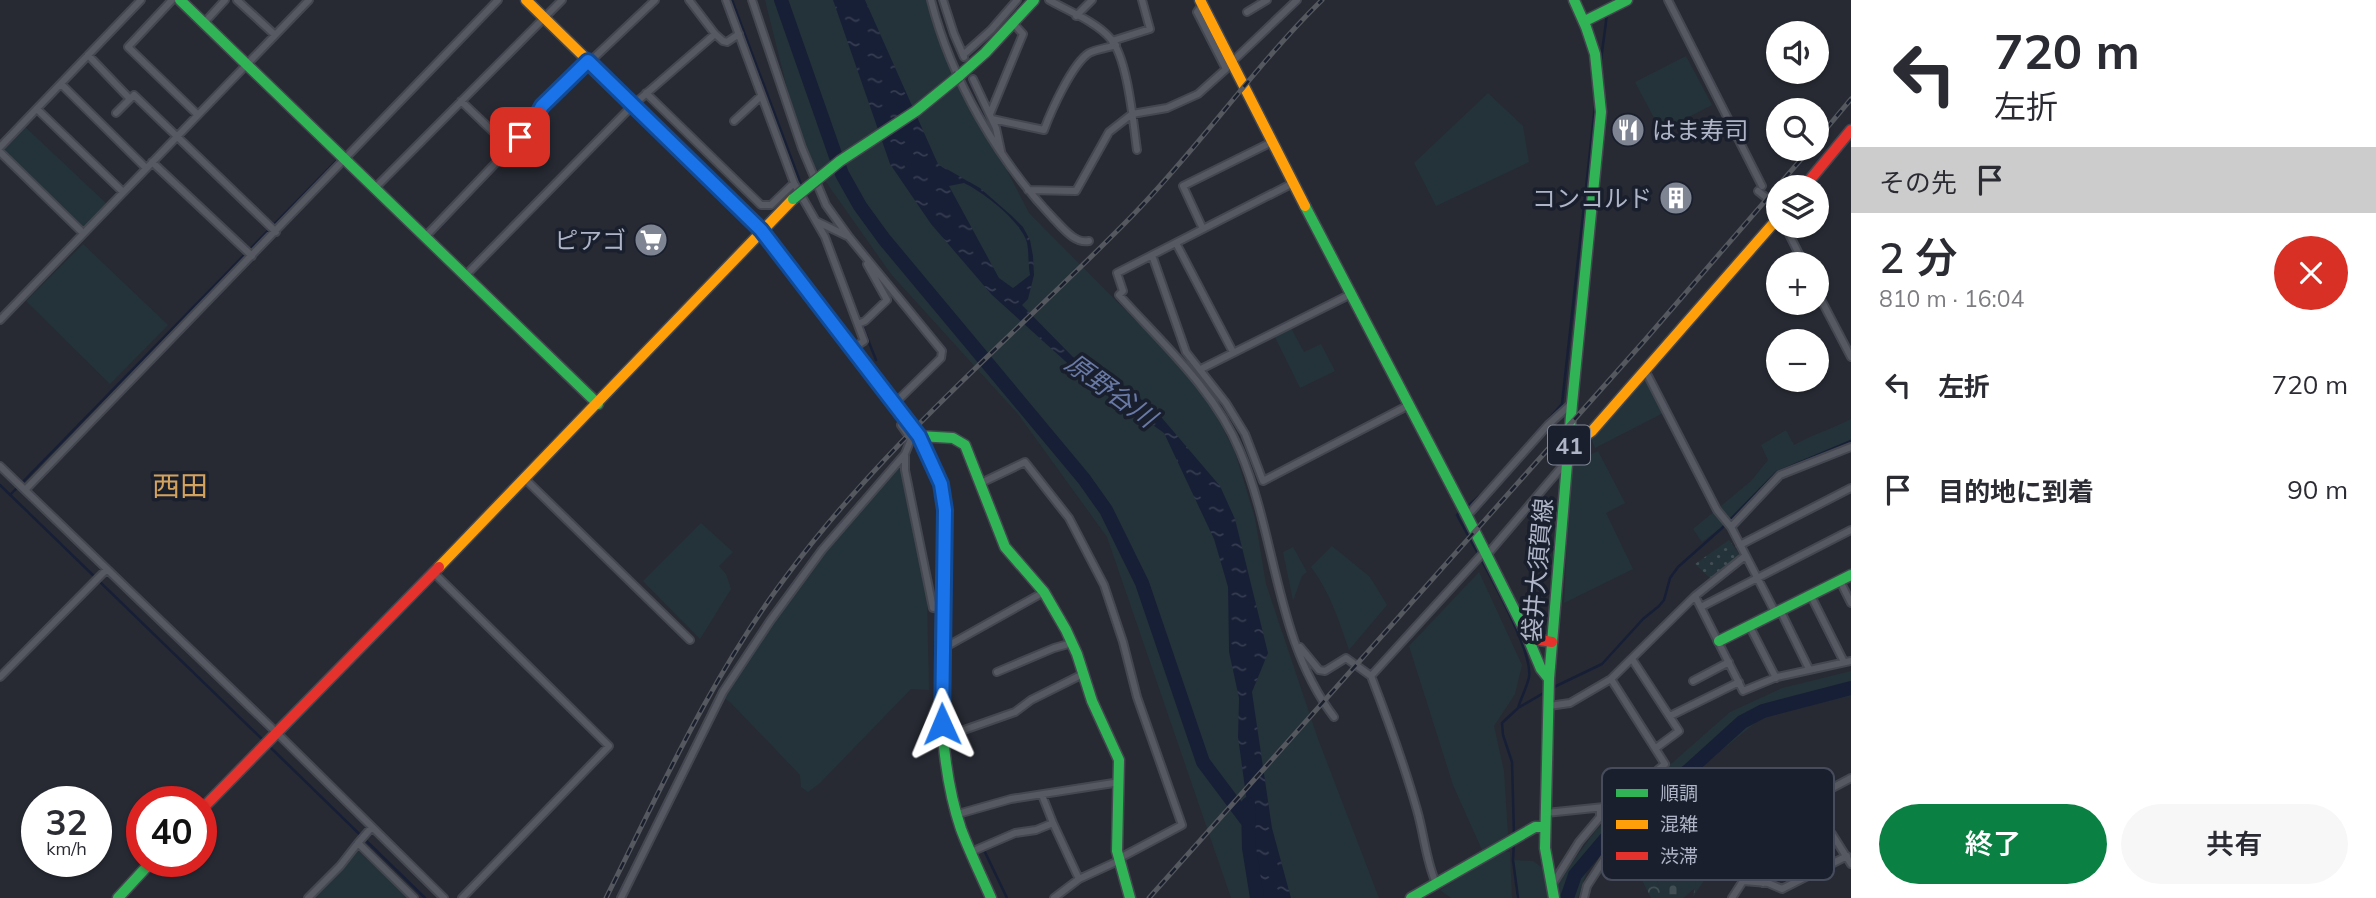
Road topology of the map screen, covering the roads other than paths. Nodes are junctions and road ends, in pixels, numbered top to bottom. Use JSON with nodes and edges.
{"nodes":[{"id":1,"x":141,"y":0,"type":"edge"},
{"id":2,"x":173,"y":0,"type":"edge"},
{"id":3,"x":180,"y":0,"type":"edge"},
{"id":4,"x":225,"y":0,"type":"edge"},
{"id":5,"x":237,"y":0,"type":"edge"},
{"id":6,"x":309,"y":0,"type":"edge"},
{"id":7,"x":498,"y":0,"type":"edge"},
{"id":8,"x":526,"y":0,"type":"edge"},
{"id":9,"x":562,"y":0,"type":"edge"},
{"id":10,"x":655,"y":0,"type":"edge"},
{"id":11,"x":689,"y":0,"type":"edge"},
{"id":12,"x":726,"y":0,"type":"edge"},
{"id":13,"x":752,"y":0,"type":"edge"},
{"id":14,"x":932,"y":0,"type":"edge"},
{"id":15,"x":943,"y":0,"type":"edge"},
{"id":16,"x":1017,"y":0,"type":"edge"},
{"id":17,"x":1034,"y":0,"type":"edge"},
{"id":18,"x":1049,"y":0,"type":"edge"},
{"id":19,"x":1092,"y":0,"type":"edge"},
{"id":20,"x":1142,"y":0,"type":"edge"},
{"id":21,"x":1267,"y":0,"type":"edge"},
{"id":22,"x":1297,"y":0,"type":"edge"},
{"id":23,"x":1574,"y":0,"type":"edge"},
{"id":24,"x":1627,"y":0,"type":"edge"},
{"id":25,"x":1668,"y":0,"type":"edge"},
{"id":26,"x":1201,"y":2,"type":"edge"},
{"id":27,"x":1247,"y":12,"type":"dead end"},
{"id":28,"x":1076,"y":16,"type":"junction"},
{"id":29,"x":544,"y":18,"type":"junction"},
{"id":30,"x":1585,"y":21,"type":"junction"},
{"id":31,"x":204,"y":23,"type":"junction"},
{"id":32,"x":1013,"y":23,"type":"junction"},
{"id":33,"x":715,"y":34,"type":"junction"},
{"id":34,"x":739,"y":34,"type":"junction"},
{"id":35,"x":275,"y":35,"type":"junction"},
{"id":36,"x":1114,"y":43,"type":"junction"},
{"id":37,"x":88,"y":55,"type":"junction"},
{"id":38,"x":1235,"y":59,"type":"dead end"},
{"id":39,"x":588,"y":61,"type":"junction"},
{"id":40,"x":247,"y":64,"type":"junction"},
{"id":41,"x":959,"y":76,"type":"junction"},
{"id":42,"x":974,"y":79,"type":"dead end"},
{"id":43,"x":61,"y":84,"type":"junction"},
{"id":44,"x":646,"y":93,"type":"junction"},
{"id":45,"x":761,"y":96,"type":"junction"},
{"id":46,"x":130,"y":99,"type":"junction"},
{"id":47,"x":461,"y":101,"type":"junction"},
{"id":48,"x":633,"y":104,"type":"junction"},
{"id":49,"x":37,"y":109,"type":"junction"},
{"id":50,"x":116,"y":113,"type":"dead end"},
{"id":51,"x":1132,"y":114,"type":"junction"},
{"id":52,"x":198,"y":115,"type":"junction"},
{"id":53,"x":991,"y":116,"type":"junction"},
{"id":54,"x":734,"y":121,"type":"dead end"},
{"id":55,"x":1851,"y":130,"type":"edge"},
{"id":56,"x":176,"y":137,"type":"junction"},
{"id":57,"x":1272,"y":142,"type":"junction"},
{"id":58,"x":510,"y":148,"type":"junction"},
{"id":59,"x":0,"y":150,"type":"edge"},
{"id":60,"x":1137,"y":150,"type":"dead end"},
{"id":61,"x":1002,"y":154,"type":"junction"},
{"id":62,"x":344,"y":158,"type":"junction"},
{"id":63,"x":152,"y":162,"type":"junction"},
{"id":64,"x":146,"y":168,"type":"junction"},
{"id":65,"x":1814,"y":175,"type":"edge"},
{"id":66,"x":794,"y":183,"type":"junction"},
{"id":67,"x":1293,"y":183,"type":"junction"},
{"id":68,"x":374,"y":188,"type":"junction"},
{"id":69,"x":1028,"y":190,"type":"junction"},
{"id":70,"x":123,"y":191,"type":"junction"},
{"id":71,"x":1766,"y":195,"type":"edge"},
{"id":72,"x":814,"y":220,"type":"junction"},
{"id":73,"x":273,"y":228,"type":"junction"},
{"id":74,"x":1203,"y":229,"type":"junction"},
{"id":75,"x":761,"y":230,"type":"junction"},
{"id":76,"x":1766,"y":232,"type":"edge"},
{"id":77,"x":83,"y":233,"type":"junction"},
{"id":78,"x":425,"y":236,"type":"junction"},
{"id":79,"x":849,"y":237,"type":"junction"},
{"id":80,"x":1089,"y":241,"type":"dead end"},
{"id":81,"x":1176,"y":243,"type":"junction"},
{"id":82,"x":859,"y":250,"type":"junction"},
{"id":83,"x":249,"y":253,"type":"junction"},
{"id":84,"x":1152,"y":255,"type":"junction"},
{"id":85,"x":465,"y":276,"type":"junction"},
{"id":86,"x":1351,"y":294,"type":"junction"},
{"id":87,"x":1829,"y":315,"type":"edge"},
{"id":88,"x":0,"y":320,"type":"edge"},
{"id":89,"x":858,"y":324,"type":"junction"},
{"id":90,"x":852,"y":349,"type":"junction"},
{"id":91,"x":1233,"y":352,"type":"junction"},
{"id":92,"x":1851,"y":357,"type":"edge"},
{"id":93,"x":1200,"y":369,"type":"junction"},
{"id":94,"x":1645,"y":370,"type":"junction"},
{"id":95,"x":598,"y":404,"type":"junction"},
{"id":96,"x":894,"y":404,"type":"junction"},
{"id":97,"x":1572,"y":404,"type":"junction"},
{"id":98,"x":1409,"y":405,"type":"junction"},
{"id":99,"x":906,"y":419,"type":"junction"},
{"id":100,"x":919,"y":436,"type":"junction"},
{"id":101,"x":1570,"y":442,"type":"junction"},
{"id":102,"x":1851,"y":448,"type":"edge"},
{"id":103,"x":905,"y":454,"type":"junction"},
{"id":104,"x":0,"y":466,"type":"edge"},
{"id":105,"x":1567,"y":469,"type":"junction"},
{"id":106,"x":524,"y":478,"type":"junction"},
{"id":107,"x":981,"y":483,"type":"junction"},
{"id":108,"x":1851,"y":488,"type":"edge"},
{"id":109,"x":25,"y":490,"type":"junction"},
{"id":110,"x":1467,"y":516,"type":"junction"},
{"id":111,"x":1731,"y":527,"type":"junction"},
{"id":112,"x":1851,"y":530,"type":"edge"},
{"id":113,"x":1740,"y":545,"type":"junction"},
{"id":114,"x":1485,"y":554,"type":"junction"},
{"id":115,"x":1745,"y":556,"type":"junction"},
{"id":116,"x":105,"y":570,"type":"junction"},
{"id":117,"x":433,"y":572,"type":"junction"},
{"id":118,"x":1851,"y":575,"type":"edge"},
{"id":119,"x":1756,"y":578,"type":"junction"},
{"id":120,"x":1840,"y":581,"type":"junction"},
{"id":121,"x":1044,"y":592,"type":"junction"},
{"id":122,"x":1695,"y":596,"type":"junction"},
{"id":123,"x":1811,"y":596,"type":"junction"},
{"id":124,"x":1851,"y":603,"type":"edge"},
{"id":125,"x":1701,"y":607,"type":"junction"},
{"id":126,"x":944,"y":609,"type":"junction"},
{"id":127,"x":1778,"y":613,"type":"junction"},
{"id":128,"x":1749,"y":626,"type":"junction"},
{"id":129,"x":1525,"y":631,"type":"junction"},
{"id":130,"x":1293,"y":637,"type":"junction"},
{"id":131,"x":690,"y":640,"type":"dead end"},
{"id":132,"x":1719,"y":641,"type":"junction"},
{"id":133,"x":1552,"y":642,"type":"junction"},
{"id":134,"x":1072,"y":643,"type":"junction"},
{"id":135,"x":942,"y":649,"type":"junction"},
{"id":136,"x":1632,"y":659,"type":"junction"},
{"id":137,"x":1847,"y":662,"type":"edge"},
{"id":138,"x":1729,"y":663,"type":"junction"},
{"id":139,"x":1809,"y":668,"type":"junction"},
{"id":140,"x":997,"y":672,"type":"dead end"},
{"id":141,"x":1083,"y":674,"type":"junction"},
{"id":142,"x":1371,"y":676,"type":"junction"},
{"id":143,"x":0,"y":677,"type":"edge"},
{"id":144,"x":1776,"y":678,"type":"junction"},
{"id":145,"x":1549,"y":679,"type":"junction"},
{"id":146,"x":1611,"y":679,"type":"junction"},
{"id":147,"x":1693,"y":681,"type":"dead end"},
{"id":148,"x":1739,"y":682,"type":"junction"},
{"id":149,"x":1549,"y":706,"type":"junction"},
{"id":150,"x":1670,"y":716,"type":"junction"},
{"id":151,"x":1334,"y":717,"type":"dead end"},
{"id":152,"x":274,"y":734,"type":"junction"},
{"id":153,"x":944,"y":737,"type":"junction"},
{"id":154,"x":1656,"y":748,"type":"junction"},
{"id":155,"x":1663,"y":768,"type":"edge"},
{"id":156,"x":1851,"y":778,"type":"edge"},
{"id":157,"x":1120,"y":782,"type":"junction"},
{"id":158,"x":1834,"y":787,"type":"edge"},
{"id":159,"x":217,"y":793,"type":"edge"},
{"id":160,"x":1042,"y":795,"type":"junction"},
{"id":161,"x":1600,"y":808,"type":"joint"},
{"id":162,"x":1546,"y":813,"type":"junction"},
{"id":163,"x":958,"y":814,"type":"junction"},
{"id":164,"x":1053,"y":823,"type":"junction"},
{"id":165,"x":372,"y":827,"type":"junction"},
{"id":166,"x":1545,"y":827,"type":"junction"},
{"id":167,"x":1834,"y":837,"type":"edge"},
{"id":168,"x":358,"y":843,"type":"junction"},
{"id":169,"x":971,"y":852,"type":"junction"},
{"id":170,"x":1847,"y":856,"type":"junction"},
{"id":171,"x":1118,"y":860,"type":"junction"},
{"id":172,"x":1602,"y":863,"type":"edge"},
{"id":173,"x":1834,"y":863,"type":"edge"},
{"id":174,"x":1851,"y":864,"type":"edge"},
{"id":175,"x":137,"y":877,"type":"edge"},
{"id":176,"x":1079,"y":879,"type":"junction"},
{"id":177,"x":1765,"y":880,"type":"edge"},
{"id":178,"x":1800,"y":880,"type":"edge"},
{"id":179,"x":1763,"y":883,"type":"junction"},
{"id":180,"x":1436,"y":884,"type":"junction"},
{"id":181,"x":1552,"y":893,"type":"edge"},
{"id":182,"x":1059,"y":897,"type":"edge"},
{"id":183,"x":118,"y":898,"type":"edge"},
{"id":184,"x":309,"y":898,"type":"edge"},
{"id":185,"x":414,"y":898,"type":"edge"},
{"id":186,"x":444,"y":898,"type":"edge"},
{"id":187,"x":462,"y":898,"type":"edge"},
{"id":188,"x":621,"y":898,"type":"edge"},
{"id":189,"x":991,"y":898,"type":"edge"},
{"id":190,"x":1130,"y":898,"type":"edge"},
{"id":191,"x":1411,"y":898,"type":"edge"},
{"id":192,"x":1584,"y":898,"type":"edge"},
{"id":193,"x":1732,"y":898,"type":"edge"}],
"edges":[{"from":1,"to":37,"type":"street"},
{"from":2,"to":52,"type":"street"},
{"from":3,"to":31,"type":"street"},
{"from":4,"to":31,"type":"street"},
{"from":5,"to":35,"type":"street"},
{"from":6,"to":35,"type":"street"},
{"from":7,"to":62,"type":"street"},
{"from":8,"to":29,"type":"street"},
{"from":9,"to":29,"type":"street"},
{"from":10,"to":39,"type":"street"},
{"from":11,"to":33,"type":"street"},
{"from":12,"to":34,"type":"street"},
{"from":13,"to":79,"type":"street"},
{"from":14,"to":41,"type":"street"},
{"from":15,"to":16,"type":"street"},
{"from":17,"to":32,"type":"street"},
{"from":18,"to":28,"type":"street"},
{"from":19,"to":28,"type":"street"},
{"from":20,"to":36,"type":"street"},
{"from":21,"to":27,"type":"street"},
{"from":22,"to":38,"type":"street"},
{"from":23,"to":30,"type":"street","name":"袋井大須賀線","number":"41"},
{"from":24,"to":30,"type":"street"},
{"from":25,"to":71,"type":"street"},
{"from":26,"to":51,"type":"street"},
{"from":26,"to":57,"type":"street"},
{"from":28,"to":36,"type":"street"},
{"from":29,"to":39,"type":"street"},
{"from":29,"to":47,"type":"street"},
{"from":30,"to":97,"type":"street","name":"袋井大須賀線","number":"41"},
{"from":31,"to":40,"type":"street"},
{"from":32,"to":41,"type":"street"},
{"from":32,"to":53,"type":"street"},
{"from":33,"to":34,"type":"street"},
{"from":33,"to":44,"type":"street"},
{"from":34,"to":45,"type":"street"},
{"from":35,"to":40,"type":"street"},
{"from":36,"to":51,"type":"street"},
{"from":36,"to":53,"type":"street"},
{"from":37,"to":43,"type":"street"},
{"from":37,"to":46,"type":"street"},
{"from":39,"to":48,"type":"street"},
{"from":39,"to":58,"type":"street"},
{"from":40,"to":52,"type":"street"},
{"from":40,"to":62,"type":"street"},
{"from":41,"to":61,"type":"street"},
{"from":41,"to":75,"type":"street","bridge":true},
{"from":42,"to":53,"type":"street"},
{"from":43,"to":49,"type":"street"},
{"from":43,"to":64,"type":"street"},
{"from":44,"to":48,"type":"street"},
{"from":44,"to":66,"type":"street"},
{"from":45,"to":54,"type":"street"},
{"from":45,"to":66,"type":"street"},
{"from":46,"to":50,"type":"street"},
{"from":46,"to":56,"type":"street"},
{"from":47,"to":58,"type":"street"},
{"from":47,"to":68,"type":"street"},
{"from":48,"to":75,"type":"street"},
{"from":48,"to":85,"type":"street"},
{"from":49,"to":59,"type":"street"},
{"from":49,"to":70,"type":"street"},
{"from":51,"to":60,"type":"street"},
{"from":51,"to":69,"type":"street"},
{"from":52,"to":56,"type":"street"},
{"from":53,"to":61,"type":"street"},
{"from":55,"to":65,"type":"street"},
{"from":56,"to":63,"type":"street"},
{"from":56,"to":73,"type":"street"},
{"from":57,"to":67,"type":"street"},
{"from":57,"to":74,"type":"street"},
{"from":58,"to":78,"type":"street"},
{"from":59,"to":77,"type":"street"},
{"from":61,"to":69,"type":"street"},
{"from":62,"to":68,"type":"street"},
{"from":62,"to":73,"type":"street"},
{"from":63,"to":64,"type":"street"},
{"from":63,"to":83,"type":"street"},
{"from":64,"to":70,"type":"street"},
{"from":66,"to":72,"type":"street"},
{"from":67,"to":74,"type":"street"},
{"from":67,"to":86,"type":"street"},
{"from":68,"to":78,"type":"street"},
{"from":69,"to":80,"type":"street"},
{"from":70,"to":77,"type":"street"},
{"from":72,"to":79,"type":"street"},
{"from":72,"to":89,"type":"street"},
{"from":73,"to":83,"type":"street"},
{"from":74,"to":81,"type":"street"},
{"from":75,"to":90,"type":"street"},
{"from":75,"to":95,"type":"street"},
{"from":76,"to":94,"type":"street"},
{"from":77,"to":88,"type":"street"},
{"from":78,"to":85,"type":"street"},
{"from":79,"to":82,"type":"street"},
{"from":81,"to":84,"type":"street"},
{"from":81,"to":91,"type":"street"},
{"from":82,"to":89,"type":"street"},
{"from":82,"to":96,"type":"street"},
{"from":83,"to":109,"type":"street"},
{"from":84,"to":93,"type":"street"},
{"from":84,"to":130,"type":"street"},
{"from":85,"to":95,"type":"street"},
{"from":86,"to":91,"type":"street"},
{"from":86,"to":98,"type":"street"},
{"from":87,"to":92,"type":"street"},
{"from":89,"to":90,"type":"street"},
{"from":90,"to":96,"type":"street"},
{"from":91,"to":93,"type":"street"},
{"from":93,"to":98,"type":"street"},
{"from":94,"to":101,"type":"street"},
{"from":94,"to":111,"type":"street"},
{"from":95,"to":106,"type":"street"},
{"from":96,"to":99,"type":"street"},
{"from":97,"to":101,"type":"street","name":"袋井大須賀線","number":"41"},
{"from":97,"to":110,"type":"street"},
{"from":98,"to":110,"type":"street"},
{"from":99,"to":100,"type":"street"},
{"from":99,"to":103,"type":"street"},
{"from":100,"to":107,"type":"street"},
{"from":100,"to":126,"type":"street"},
{"from":101,"to":105,"type":"street","name":"袋井大須賀線","number":"41"},
{"from":102,"to":111,"type":"street"},
{"from":103,"to":126,"type":"street"},
{"from":103,"to":188,"type":"street"},
{"from":104,"to":109,"type":"street"},
{"from":105,"to":114,"type":"street"},
{"from":105,"to":133,"type":"street","name":"袋井大須賀線","number":"41"},
{"from":106,"to":117,"type":"street"},
{"from":106,"to":131,"type":"street"},
{"from":107,"to":121,"type":"street"},
{"from":107,"to":171,"type":"street"},
{"from":108,"to":113,"type":"street"},
{"from":109,"to":116,"type":"street"},
{"from":110,"to":114,"type":"street"},
{"from":111,"to":113,"type":"street"},
{"from":112,"to":119,"type":"street"},
{"from":113,"to":115,"type":"street"},
{"from":114,"to":129,"type":"street"},
{"from":114,"to":142,"type":"street"},
{"from":115,"to":119,"type":"street"},
{"from":115,"to":122,"type":"street"},
{"from":116,"to":143,"type":"street"},
{"from":116,"to":152,"type":"street"},
{"from":117,"to":152,"type":"street"},
{"from":117,"to":187,"type":"street"},
{"from":118,"to":120,"type":"street"},
{"from":119,"to":125,"type":"street"},
{"from":119,"to":127,"type":"street"},
{"from":120,"to":123,"type":"street"},
{"from":120,"to":124,"type":"street"},
{"from":121,"to":134,"type":"street"},
{"from":121,"to":135,"type":"street"},
{"from":122,"to":125,"type":"street"},
{"from":122,"to":136,"type":"street"},
{"from":123,"to":127,"type":"street"},
{"from":123,"to":137,"type":"street"},
{"from":125,"to":132,"type":"street"},
{"from":126,"to":135,"type":"street"},
{"from":127,"to":128,"type":"street"},
{"from":127,"to":139,"type":"street"},
{"from":128,"to":132,"type":"street"},
{"from":128,"to":144,"type":"street"},
{"from":129,"to":133,"type":"street"},
{"from":129,"to":145,"type":"street"},
{"from":130,"to":142,"type":"street"},
{"from":130,"to":151,"type":"street"},
{"from":132,"to":138,"type":"street"},
{"from":133,"to":145,"type":"street","name":"袋井大須賀線","number":"41"},
{"from":134,"to":140,"type":"street"},
{"from":134,"to":141,"type":"street"},
{"from":135,"to":153,"type":"street"},
{"from":136,"to":146,"type":"street"},
{"from":136,"to":150,"type":"street"},
{"from":137,"to":139,"type":"street"},
{"from":138,"to":147,"type":"street"},
{"from":138,"to":148,"type":"street"},
{"from":139,"to":144,"type":"street"},
{"from":141,"to":153,"type":"street"},
{"from":141,"to":157,"type":"street"},
{"from":142,"to":180,"type":"street"},
{"from":144,"to":148,"type":"street"},
{"from":145,"to":149,"type":"street","name":"袋井大須賀線","number":"41"},
{"from":146,"to":149,"type":"street"},
{"from":146,"to":154,"type":"street"},
{"from":148,"to":150,"type":"street"},
{"from":149,"to":162,"type":"street","name":"袋井大須賀線","number":"41"},
{"from":150,"to":154,"type":"street"},
{"from":152,"to":159,"type":"street"},
{"from":152,"to":165,"type":"street"},
{"from":153,"to":163,"type":"street"},
{"from":154,"to":155,"type":"street"},
{"from":156,"to":158,"type":"street"},
{"from":157,"to":160,"type":"street"},
{"from":157,"to":171,"type":"street"},
{"from":160,"to":163,"type":"street"},
{"from":160,"to":164,"type":"street"},
{"from":161,"to":162,"type":"street"},
{"from":161,"to":181,"type":"street"},
{"from":162,"to":166,"type":"street","name":"袋井大須賀線","number":"41"},
{"from":163,"to":169,"type":"street"},
{"from":164,"to":169,"type":"street"},
{"from":164,"to":176,"type":"street"},
{"from":165,"to":168,"type":"street"},
{"from":165,"to":186,"type":"street"},
{"from":166,"to":180,"type":"street"},
{"from":166,"to":181,"type":"street","name":"袋井大須賀線","number":"41"},
{"from":167,"to":170,"type":"street"},
{"from":168,"to":184,"type":"street"},
{"from":168,"to":185,"type":"street"},
{"from":169,"to":189,"type":"street"},
{"from":170,"to":173,"type":"street"},
{"from":170,"to":174,"type":"street"},
{"from":171,"to":176,"type":"street"},
{"from":171,"to":190,"type":"street"},
{"from":172,"to":192,"type":"street"},
{"from":175,"to":183,"type":"street"},
{"from":176,"to":182,"type":"street"},
{"from":177,"to":179,"type":"street"},
{"from":178,"to":179,"type":"street"},
{"from":179,"to":193,"type":"street"},
{"from":180,"to":191,"type":"street"}]}
